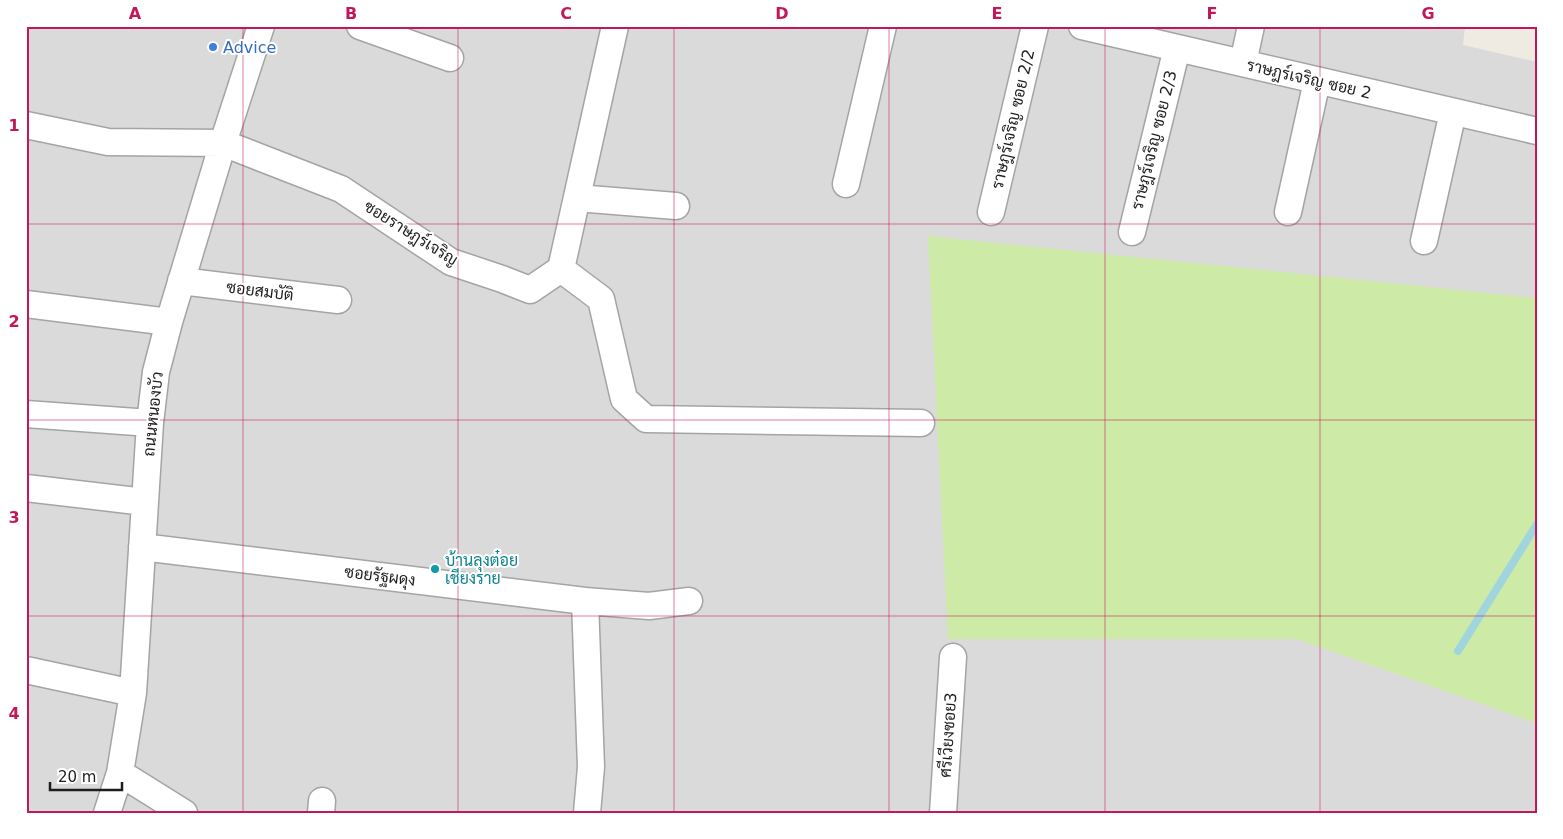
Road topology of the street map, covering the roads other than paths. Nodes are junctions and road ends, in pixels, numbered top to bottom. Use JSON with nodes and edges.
{"nodes":[{"id":1,"x":261,"y":26,"type":"edge"},
{"id":2,"x":360,"y":26,"type":"edge"},
{"id":3,"x":615,"y":26,"type":"edge"},
{"id":4,"x":883,"y":26,"type":"edge"},
{"id":5,"x":1035,"y":26,"type":"edge"},
{"id":6,"x":1082,"y":26,"type":"edge"},
{"id":7,"x":1250,"y":26,"type":"edge"},
{"id":8,"x":1177,"y":48,"type":"junction"},
{"id":9,"x":450,"y":58,"type":"dead end"},
{"id":10,"x":1243,"y":63,"type":"junction"},
{"id":11,"x":1317,"y":81,"type":"junction"},
{"id":12,"x":1453,"y":112,"type":"junction"},
{"id":13,"x":26,"y":125,"type":"edge"},
{"id":14,"x":1537,"y":131,"type":"edge"},
{"id":15,"x":223,"y":143,"type":"junction"},
{"id":16,"x":846,"y":184,"type":"dead end"},
{"id":17,"x":577,"y":198,"type":"junction"},
{"id":18,"x":676,"y":206,"type":"dead end"},
{"id":19,"x":991,"y":212,"type":"dead end"},
{"id":20,"x":1288,"y":212,"type":"dead end"},
{"id":21,"x":1132,"y":232,"type":"dead end"},
{"id":22,"x":1424,"y":241,"type":"dead end"},
{"id":23,"x":561,"y":269,"type":"junction"},
{"id":24,"x":181,"y":281,"type":"junction"},
{"id":25,"x":338,"y":300,"type":"dead end"},
{"id":26,"x":26,"y":304,"type":"edge"},
{"id":27,"x":169,"y":322,"type":"junction"},
{"id":28,"x":26,"y":414,"type":"edge"},
{"id":29,"x":150,"y":423,"type":"junction"},
{"id":30,"x":921,"y":423,"type":"dead end"},
{"id":31,"x":26,"y":488,"type":"edge"},
{"id":32,"x":145,"y":502,"type":"junction"},
{"id":33,"x":142,"y":547,"type":"junction"},
{"id":34,"x":585,"y":601,"type":"junction"},
{"id":35,"x":689,"y":601,"type":"dead end"},
{"id":36,"x":953,"y":657,"type":"dead end"},
{"id":37,"x":26,"y":670,"type":"edge"},
{"id":38,"x":133,"y":692,"type":"junction"},
{"id":39,"x":120,"y":773,"type":"junction"},
{"id":40,"x":106,"y":813,"type":"edge"},
{"id":41,"x":184,"y":813,"type":"edge"},
{"id":42,"x":587,"y":813,"type":"edge"},
{"id":43,"x":943,"y":813,"type":"edge"}],
"edges":[{"from":1,"to":15,"type":"street","name":"ถนนหนองบัว"},
{"from":2,"to":9,"type":"street"},
{"from":3,"to":17,"type":"street"},
{"from":4,"to":16,"type":"street"},
{"from":5,"to":19,"type":"street","name":"ราษฎร์เจริญ ซอย 2/2"},
{"from":6,"to":8,"type":"street","name":"ราษฎร์เจริญ ซอย 2"},
{"from":7,"to":10,"type":"street"},
{"from":8,"to":10,"type":"street","name":"ราษฎร์เจริญ ซอย 2"},
{"from":8,"to":21,"type":"street","name":"ราษฎร์เจริญ ซอย 2/3"},
{"from":10,"to":11,"type":"street","name":"ราษฎร์เจริญ ซอย 2"},
{"from":11,"to":12,"type":"street","name":"ราษฎร์เจริญ ซอย 2"},
{"from":11,"to":20,"type":"street"},
{"from":12,"to":14,"type":"street","name":"ราษฎร์เจริญ ซอย 2"},
{"from":12,"to":22,"type":"street"},
{"from":13,"to":15,"type":"street"},
{"from":15,"to":23,"type":"street","name":"ซอยราษฎร์เจริญ"},
{"from":15,"to":24,"type":"street","name":"ถนนหนองบัว"},
{"from":17,"to":18,"type":"street"},
{"from":17,"to":23,"type":"street"},
{"from":23,"to":30,"type":"street"},
{"from":24,"to":25,"type":"street","name":"ซอยสมบัติ"},
{"from":24,"to":27,"type":"street","name":"ถนนหนองบัว"},
{"from":26,"to":27,"type":"street"},
{"from":27,"to":29,"type":"street","name":"ถนนหนองบัว"},
{"from":28,"to":29,"type":"street"},
{"from":29,"to":32,"type":"street","name":"ถนนหนองบัว"},
{"from":31,"to":32,"type":"street"},
{"from":32,"to":33,"type":"street","name":"ถนนหนองบัว"},
{"from":33,"to":34,"type":"street","name":"ซอยรัฐผดุง"},
{"from":33,"to":38,"type":"street","name":"ถนนหนองบัว"},
{"from":34,"to":35,"type":"street","name":"ซอยรัฐผดุง"},
{"from":34,"to":42,"type":"street"},
{"from":36,"to":43,"type":"street","name":"ศรีเวียงซอย3"},
{"from":37,"to":38,"type":"street"},
{"from":38,"to":39,"type":"street","name":"ถนนหนองบัว"},
{"from":39,"to":40,"type":"street","name":"ถนนหนองบัว"},
{"from":39,"to":41,"type":"street"}]}
